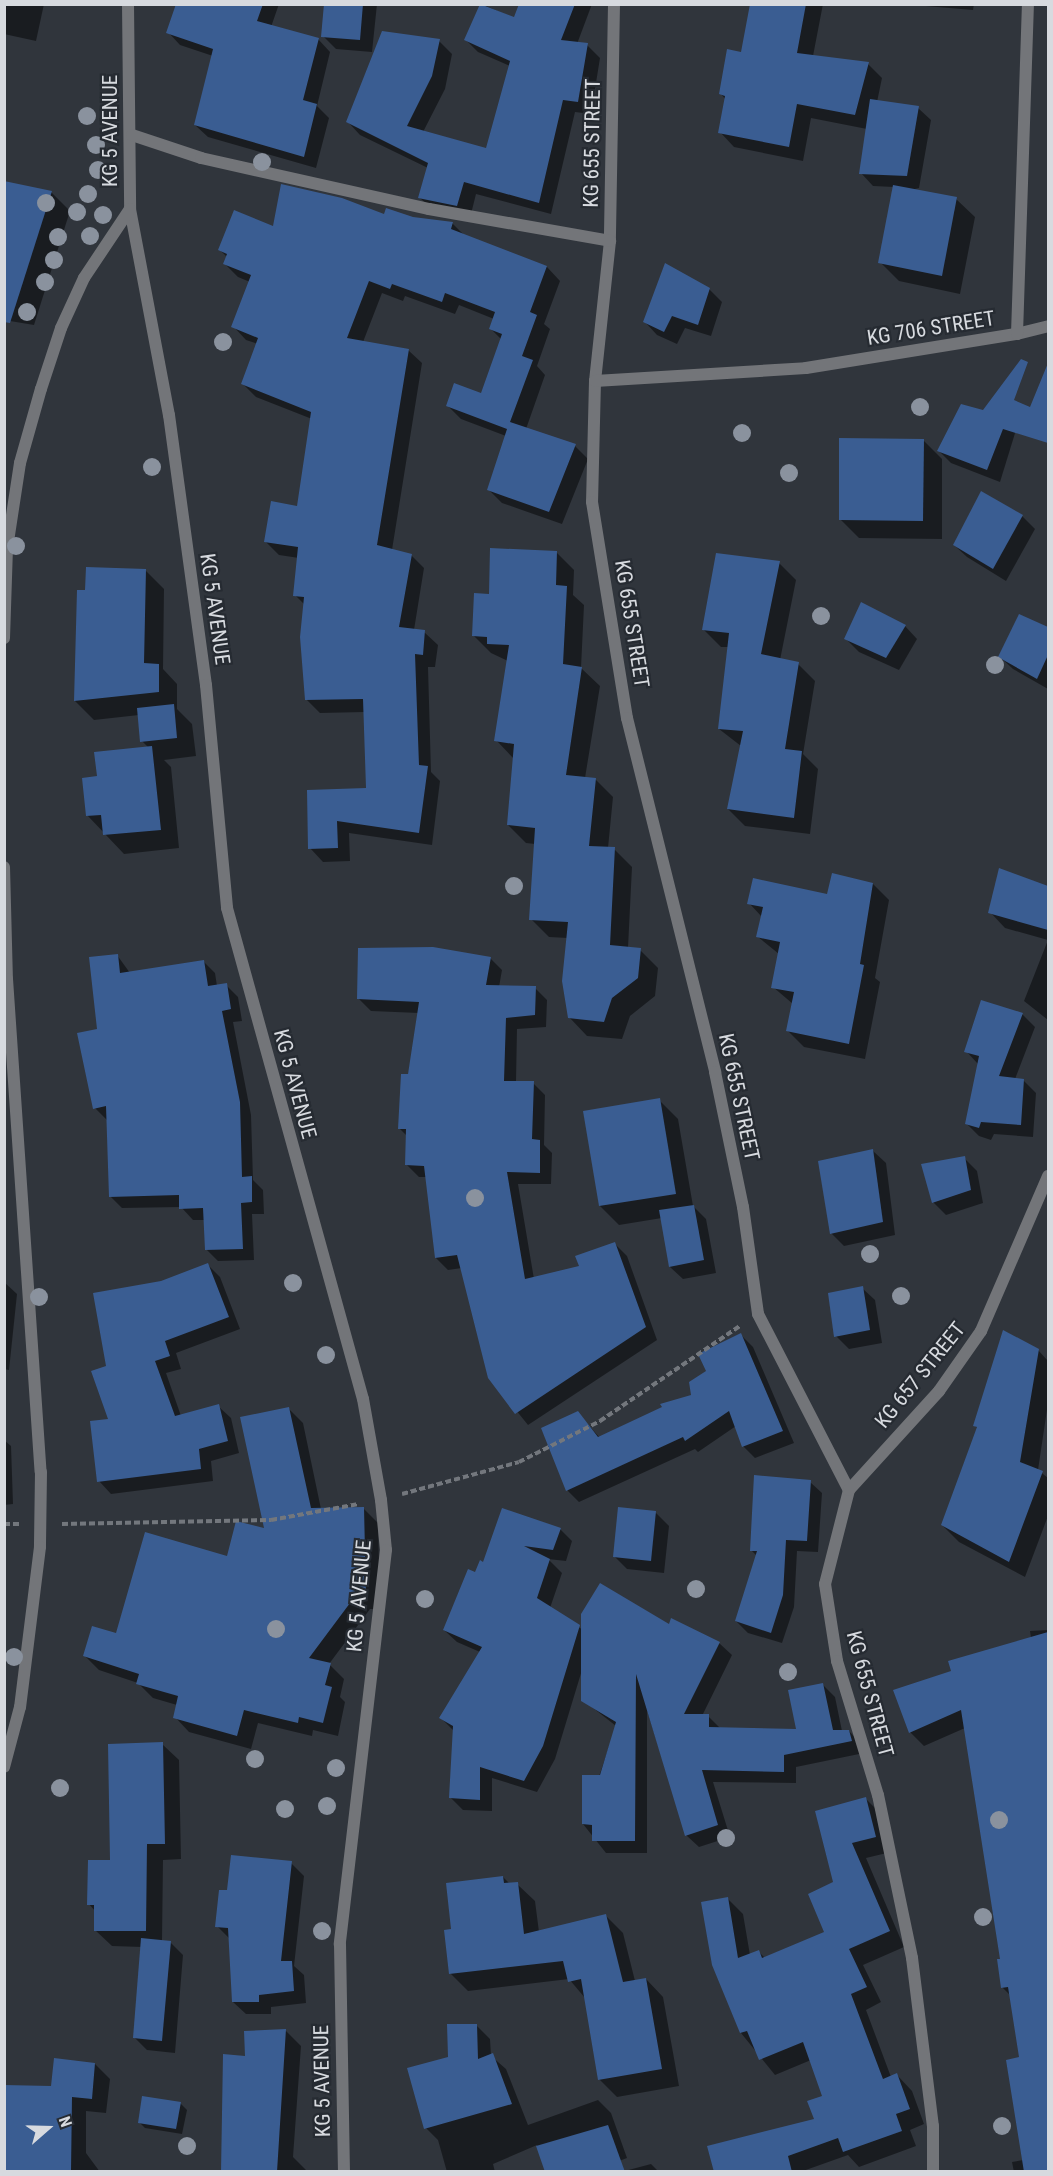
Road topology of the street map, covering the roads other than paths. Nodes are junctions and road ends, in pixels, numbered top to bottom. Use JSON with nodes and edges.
{"nodes":[{"id":1,"x":128,"y":4,"type":"edge"},
{"id":2,"x":614,"y":4,"type":"edge"},
{"id":3,"x":1028,"y":4,"type":"edge"},
{"id":4,"x":132,"y":135,"type":"junction"},
{"id":5,"x":130,"y":209,"type":"junction"},
{"id":6,"x":610,"y":240,"type":"junction"},
{"id":7,"x":1048,"y":326,"type":"edge"},
{"id":8,"x":1017,"y":334,"type":"junction"},
{"id":9,"x":595,"y":381,"type":"junction"},
{"id":10,"x":4,"y":638,"type":"edge"},
{"id":11,"x":4,"y":867,"type":"edge"},
{"id":12,"x":1048,"y":1176,"type":"edge"},
{"id":13,"x":849,"y":1490,"type":"junction"},
{"id":14,"x":4,"y":1767,"type":"edge"},
{"id":15,"x":344,"y":2172,"type":"edge"},
{"id":16,"x":933,"y":2172,"type":"edge"}],
"edges":[{"from":1,"to":4,"type":"street","name":"KG 5 AVENUE"},
{"from":2,"to":6,"type":"street","name":"KG 655 STREET"},
{"from":3,"to":8,"type":"street","name":"KG 706 STREET"},
{"from":4,"to":5,"type":"street","name":"KG 5 AVENUE"},
{"from":4,"to":6,"type":"street"},
{"from":5,"to":10,"type":"street"},
{"from":5,"to":15,"type":"street","name":"KG 5 AVENUE"},
{"from":6,"to":9,"type":"street","name":"KG 655 STREET"},
{"from":7,"to":8,"type":"street"},
{"from":8,"to":9,"type":"street","name":"KG 706 STREET"},
{"from":9,"to":13,"type":"street","name":"KG 655 STREET"},
{"from":11,"to":14,"type":"street"},
{"from":12,"to":13,"type":"street","name":"KG 657 STREET"},
{"from":13,"to":16,"type":"street","name":"KG 655 STREET"}]}
